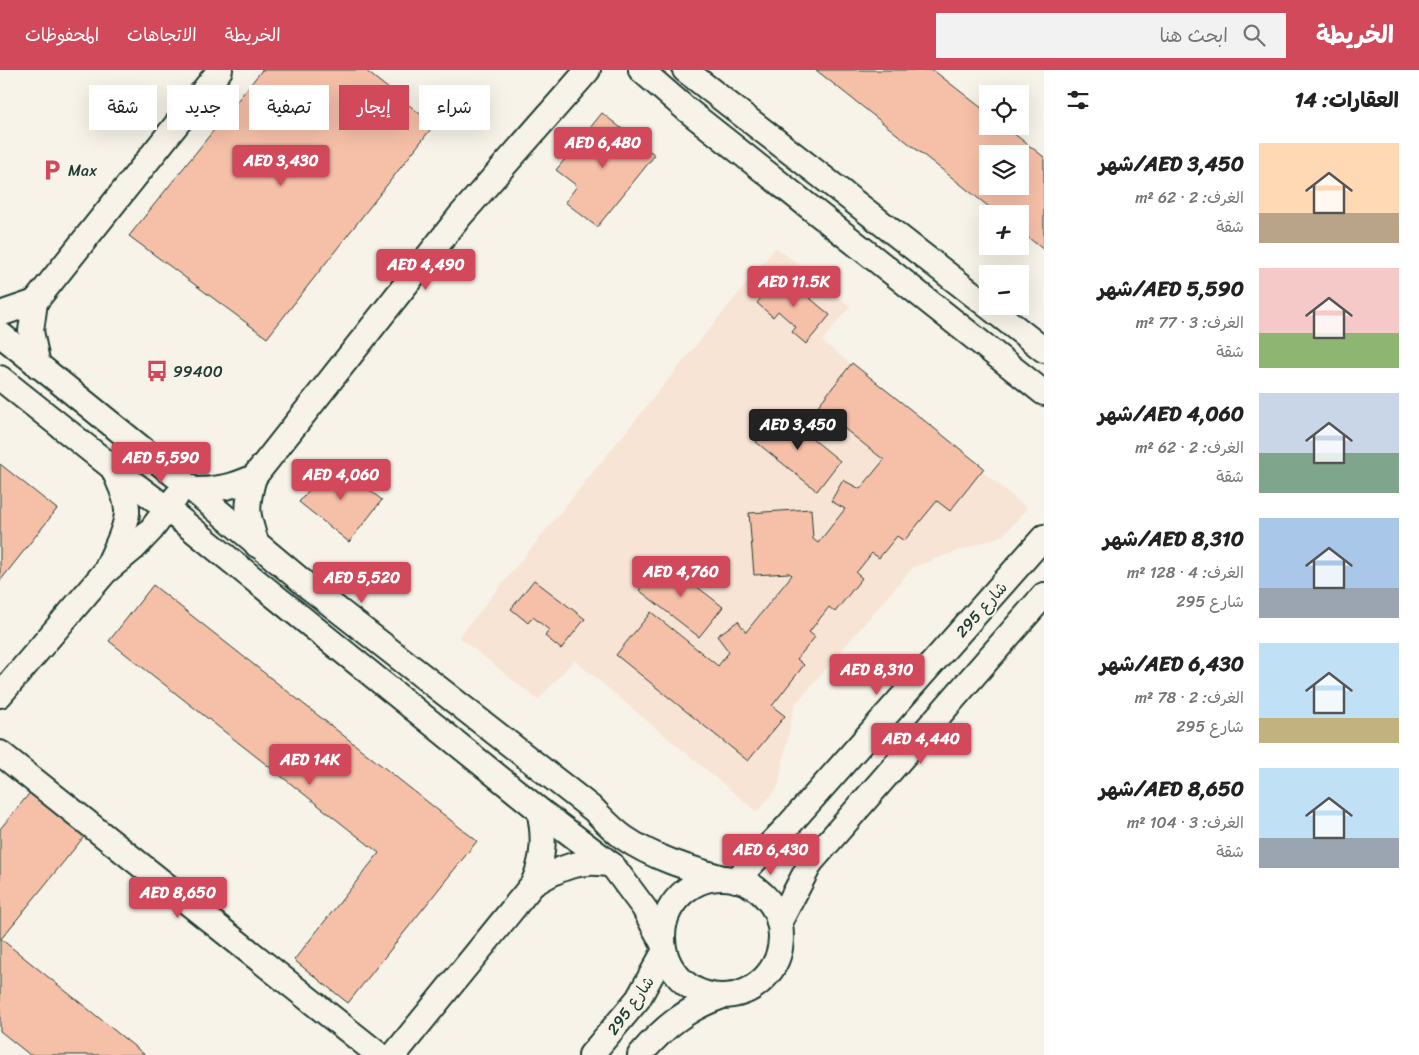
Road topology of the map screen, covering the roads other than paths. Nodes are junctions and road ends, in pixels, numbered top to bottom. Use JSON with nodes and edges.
{"nodes":[{"id":1,"x":220,"y":70,"type":"edge"},
{"id":2,"x":588,"y":70,"type":"edge"},
{"id":3,"x":685,"y":70,"type":"edge"},
{"id":4,"x":648,"y":72,"type":"edge"},
{"id":5,"x":979,"y":299,"type":"edge"},
{"id":6,"x":36,"y":302,"type":"junction"},
{"id":7,"x":0,"y":314,"type":"edge"},
{"id":8,"x":999,"y":315,"type":"edge"},
{"id":9,"x":0,"y":334,"type":"edge"},
{"id":10,"x":1044,"y":350,"type":"edge"},
{"id":11,"x":38,"y":366,"type":"junction"},
{"id":12,"x":0,"y":378,"type":"edge"},
{"id":13,"x":1044,"y":393,"type":"edge"},
{"id":14,"x":113,"y":468,"type":"junction"},
{"id":15,"x":254,"y":477,"type":"junction"},
{"id":16,"x":190,"y":487,"type":"junction"},
{"id":17,"x":166,"y":508,"type":"junction"},
{"id":18,"x":1044,"y":537,"type":"edge"},
{"id":19,"x":257,"y":545,"type":"junction"},
{"id":20,"x":106,"y":572,"type":"junction"},
{"id":21,"x":1044,"y":596,"type":"edge"},
{"id":22,"x":0,"y":695,"type":"edge"},
{"id":23,"x":0,"y":753,"type":"edge"},
{"id":24,"x":539,"y":810,"type":"junction"},
{"id":25,"x":612,"y":865,"type":"junction"},
{"id":26,"x":730,"y":879,"type":"junction"},
{"id":27,"x":533,"y":884,"type":"junction"},
{"id":28,"x":779,"y":923,"type":"junction"},
{"id":29,"x":663,"y":948,"type":"junction"},
{"id":30,"x":720,"y":996,"type":"junction"},
{"id":31,"x":379,"y":1055,"type":"edge"},
{"id":32,"x":394,"y":1055,"type":"edge"},
{"id":33,"x":591,"y":1055,"type":"edge"},
{"id":34,"x":640,"y":1055,"type":"edge"}],
"edges":[{"from":1,"to":6,"type":"street"},
{"from":2,"to":15,"type":"street"},
{"from":3,"to":5,"type":"street"},
{"from":4,"to":13,"type":"street"},
{"from":6,"to":7,"type":"street"},
{"from":6,"to":11,"type":"street"},
{"from":8,"to":10,"type":"street"},
{"from":9,"to":11,"type":"street"},
{"from":11,"to":16,"type":"street"},
{"from":12,"to":14,"type":"street"},
{"from":14,"to":17,"type":"street"},
{"from":14,"to":20,"type":"street"},
{"from":15,"to":16,"type":"street"},
{"from":15,"to":19,"type":"street"},
{"from":16,"to":17,"type":"street"},
{"from":16,"to":19,"type":"street"},
{"from":17,"to":20,"type":"street"},
{"from":17,"to":24,"type":"street"},
{"from":18,"to":26,"type":"street","name":"شارع 295"},
{"from":19,"to":26,"type":"street"},
{"from":20,"to":22,"type":"street"},
{"from":21,"to":28,"type":"street"},
{"from":23,"to":31,"type":"street"},
{"from":24,"to":25,"type":"street"},
{"from":24,"to":27,"type":"street"},
{"from":25,"to":27,"type":"street"},
{"from":25,"to":29,"type":"street"},
{"from":26,"to":28,"type":"street"},
{"from":26,"to":29,"type":"street"},
{"from":27,"to":32,"type":"street"},
{"from":28,"to":30,"type":"street"},
{"from":29,"to":30,"type":"street"},
{"from":29,"to":33,"type":"street","name":"شارع 295"},
{"from":30,"to":34,"type":"street"}]}
